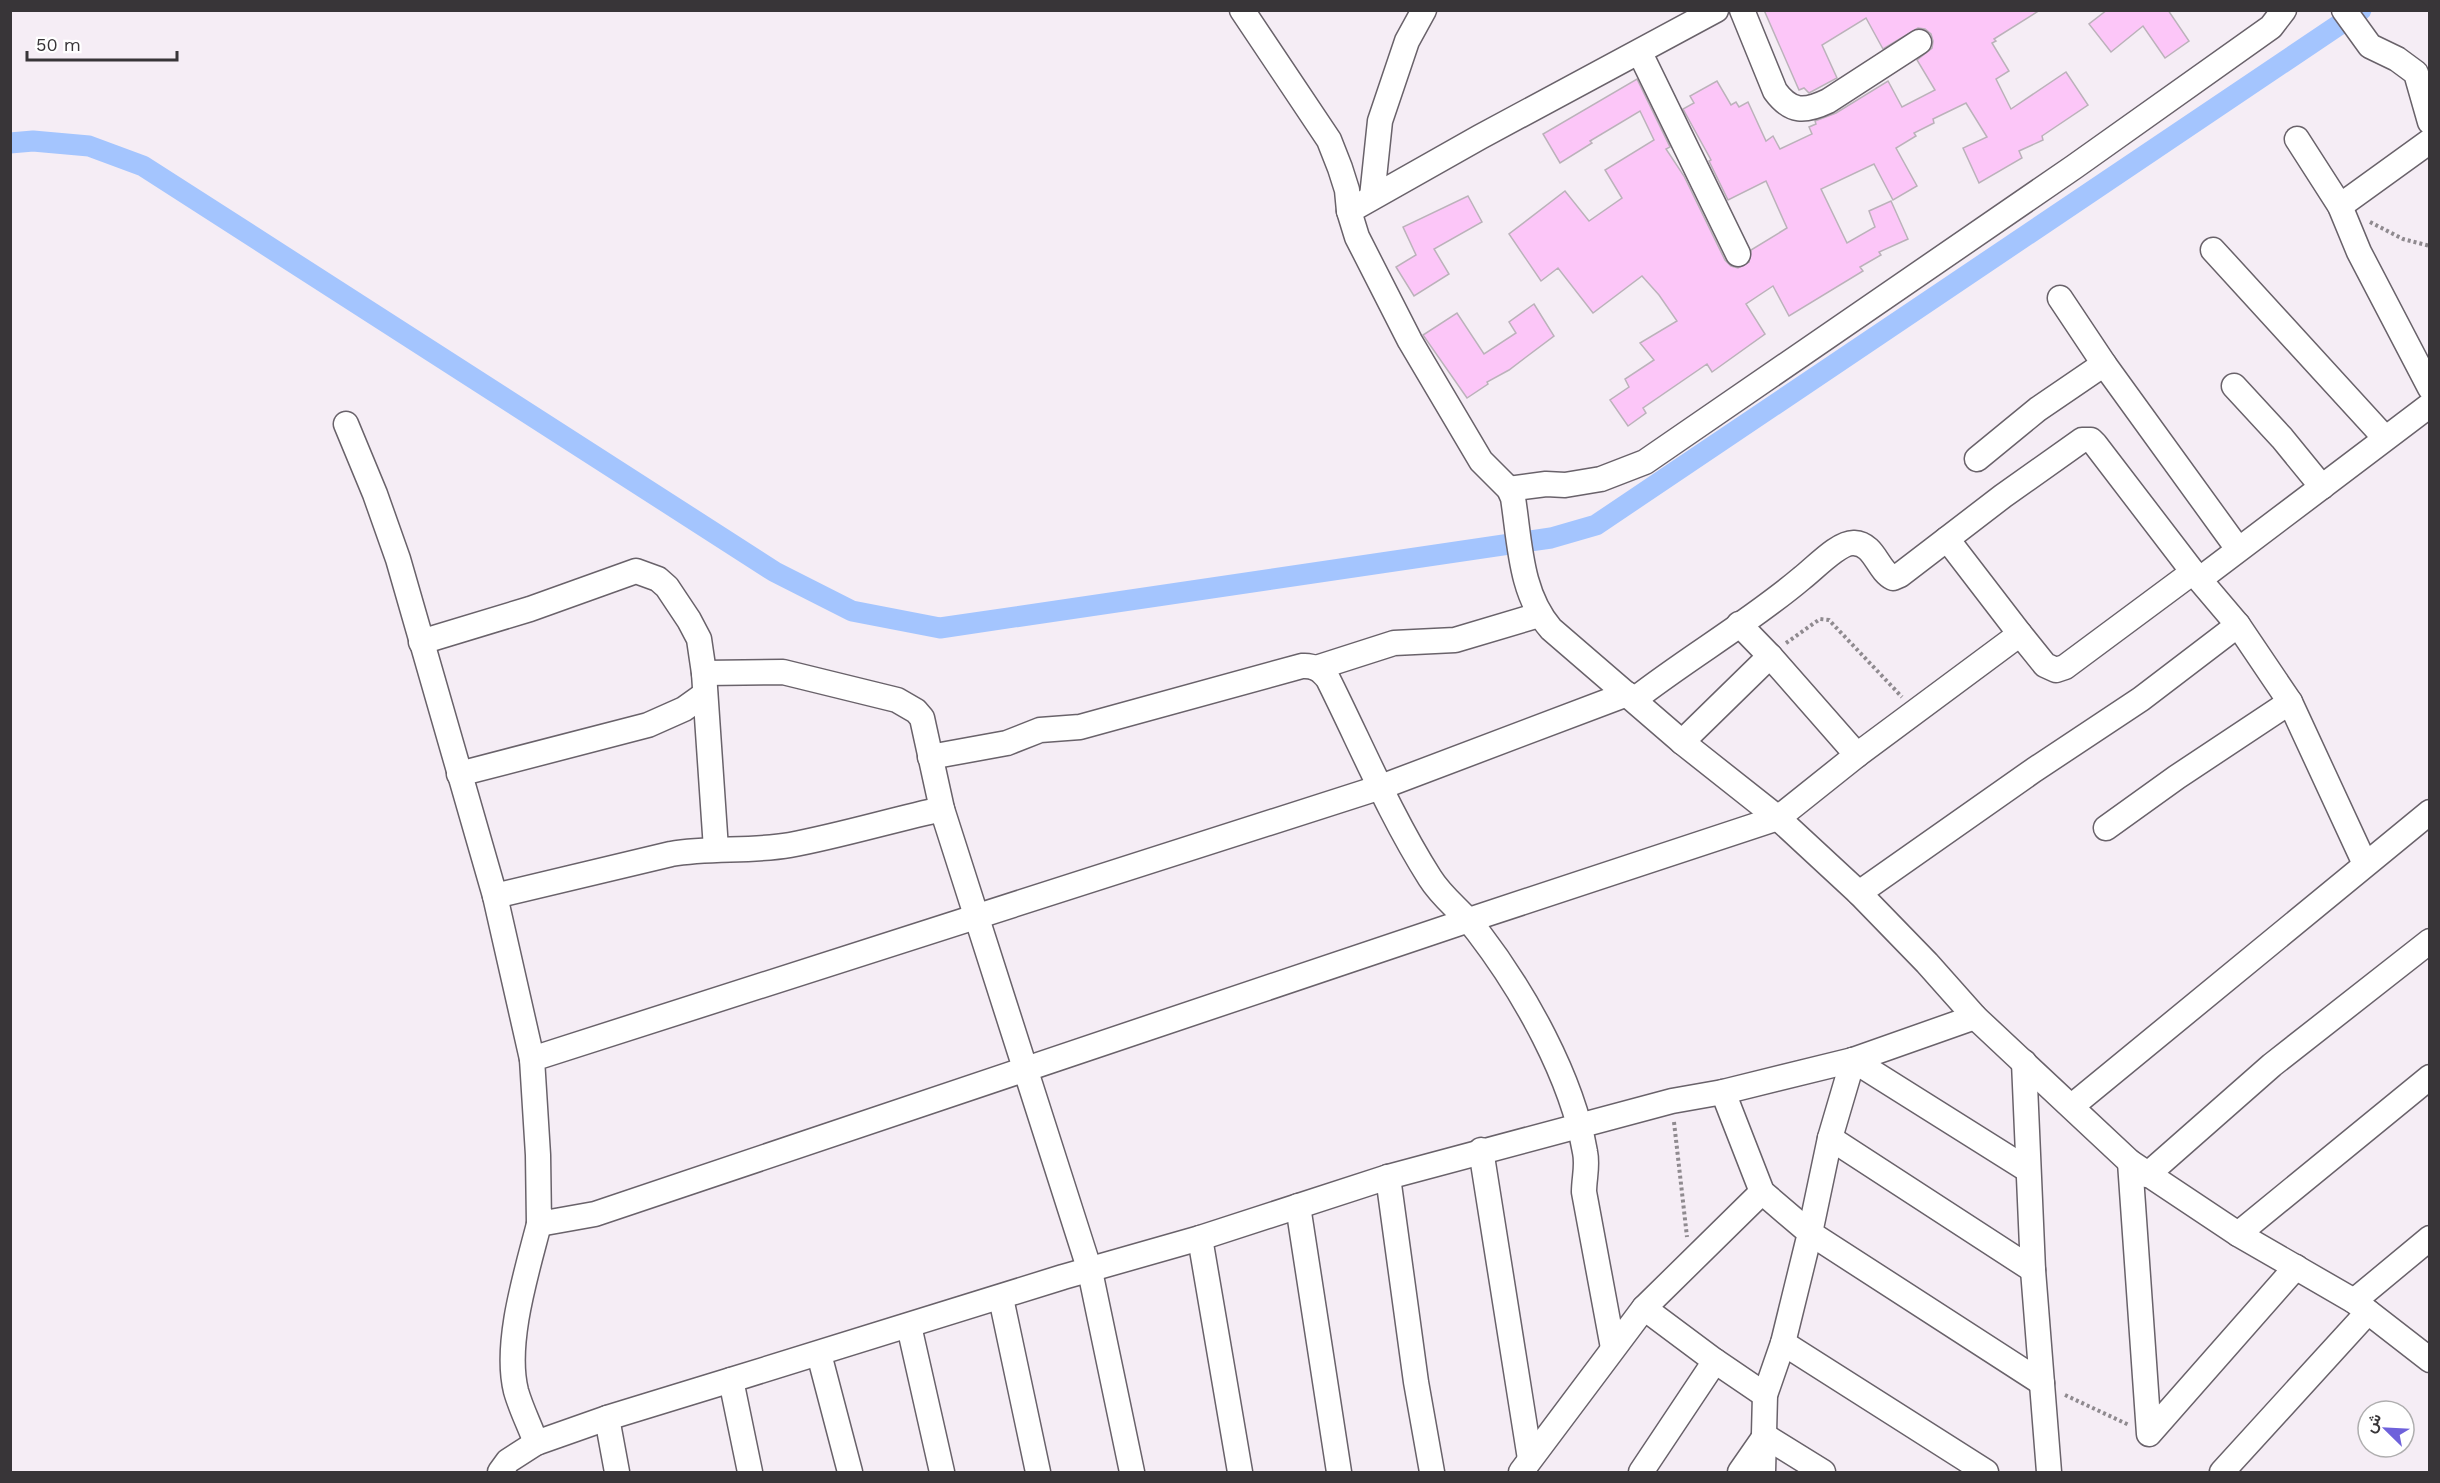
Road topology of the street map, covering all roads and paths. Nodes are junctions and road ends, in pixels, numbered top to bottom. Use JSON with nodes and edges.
{"nodes":[{"id":1,"x":1242,"y":10,"type":"edge"},
{"id":2,"x":1424,"y":10,"type":"edge"},
{"id":3,"x":1716,"y":10,"type":"edge"},
{"id":4,"x":1742,"y":10,"type":"edge"},
{"id":5,"x":2284,"y":10,"type":"edge"},
{"id":6,"x":2344,"y":10,"type":"edge"},
{"id":7,"x":1919,"y":42,"type":"dead end"},
{"id":8,"x":1640,"y":53,"type":"junction"},
{"id":9,"x":2430,"y":122,"type":"edge"},
{"id":10,"x":2297,"y":139,"type":"dead end"},
{"id":11,"x":2430,"y":141,"type":"edge"},
{"id":12,"x":1372,"y":197,"type":"junction"},
{"id":13,"x":2340,"y":206,"type":"junction"},
{"id":14,"x":1349,"y":211,"type":"junction"},
{"id":15,"x":2430,"y":246,"type":"edge"},
{"id":16,"x":2213,"y":250,"type":"dead end"},
{"id":17,"x":1738,"y":254,"type":"dead end"},
{"id":18,"x":2060,"y":298,"type":"dead end"},
{"id":19,"x":2104,"y":364,"type":"junction"},
{"id":20,"x":2234,"y":386,"type":"dead end"},
{"id":21,"x":2430,"y":388,"type":"edge"},
{"id":22,"x":2430,"y":405,"type":"edge"},
{"id":23,"x":346,"y":424,"type":"dead end"},
{"id":24,"x":2385,"y":438,"type":"junction"},
{"id":25,"x":1977,"y":459,"type":"dead end"},
{"id":26,"x":2322,"y":487,"type":"junction"},
{"id":27,"x":1511,"y":493,"type":"junction"},
{"id":28,"x":1947,"y":539,"type":"junction"},
{"id":29,"x":2238,"y":549,"type":"junction"},
{"id":30,"x":2197,"y":575,"type":"junction"},
{"id":31,"x":1539,"y":615,"type":"junction"},
{"id":32,"x":1739,"y":624,"type":"junction"},
{"id":33,"x":2238,"y":625,"type":"junction"},
{"id":34,"x":2020,"y":634,"type":"junction"},
{"id":35,"x":421,"y":642,"type":"junction"},
{"id":36,"x":1770,"y":656,"type":"junction"},
{"id":37,"x":1316,"y":668,"type":"junction"},
{"id":38,"x":705,"y":683,"type":"junction"},
{"id":39,"x":1631,"y":697,"type":"junction"},
{"id":40,"x":2290,"y":702,"type":"junction"},
{"id":41,"x":1915,"y":711,"type":"junction"},
{"id":42,"x":1682,"y":741,"type":"junction"},
{"id":43,"x":1857,"y":754,"type":"junction"},
{"id":44,"x":930,"y":757,"type":"junction"},
{"id":45,"x":459,"y":774,"type":"junction"},
{"id":46,"x":1381,"y":787,"type":"junction"},
{"id":47,"x":942,"y":809,"type":"junction"},
{"id":48,"x":2430,"y":812,"type":"edge"},
{"id":49,"x":1778,"y":818,"type":"junction"},
{"id":50,"x":2106,"y":828,"type":"dead end"},
{"id":51,"x":716,"y":849,"type":"junction"},
{"id":52,"x":2365,"y":864,"type":"junction"},
{"id":53,"x":1859,"y":893,"type":"junction"},
{"id":54,"x":495,"y":896,"type":"junction"},
{"id":55,"x":975,"y":916,"type":"junction"},
{"id":56,"x":1469,"y":920,"type":"junction"},
{"id":57,"x":2430,"y":941,"type":"edge"},
{"id":58,"x":1975,"y":1017,"type":"junction"},
{"id":59,"x":532,"y":1059,"type":"junction"},
{"id":60,"x":1853,"y":1060,"type":"junction"},
{"id":61,"x":2024,"y":1062,"type":"junction"},
{"id":62,"x":1025,"y":1069,"type":"junction"},
{"id":63,"x":2430,"y":1077,"type":"edge"},
{"id":64,"x":1723,"y":1092,"type":"junction"},
{"id":65,"x":1672,"y":1101,"type":"junction"},
{"id":66,"x":2072,"y":1106,"type":"junction"},
{"id":67,"x":1579,"y":1126,"type":"junction"},
{"id":68,"x":1830,"y":1138,"type":"junction"},
{"id":69,"x":1481,"y":1150,"type":"junction"},
{"id":70,"x":2138,"y":1168,"type":"junction"},
{"id":71,"x":2028,"y":1170,"type":"junction"},
{"id":72,"x":1388,"y":1177,"type":"junction"},
{"id":73,"x":1762,"y":1192,"type":"junction"},
{"id":74,"x":1298,"y":1206,"type":"junction"},
{"id":75,"x":539,"y":1224,"type":"junction"},
{"id":76,"x":1810,"y":1233,"type":"junction"},
{"id":77,"x":2238,"y":1234,"type":"junction"},
{"id":78,"x":1200,"y":1238,"type":"junction"},
{"id":79,"x":2430,"y":1238,"type":"edge"},
{"id":80,"x":1690,"y":1262,"type":"junction"},
{"id":81,"x":2296,"y":1267,"type":"junction"},
{"id":82,"x":2033,"y":1270,"type":"junction"},
{"id":83,"x":1090,"y":1271,"type":"junction"},
{"id":84,"x":1001,"y":1298,"type":"junction"},
{"id":85,"x":2361,"y":1307,"type":"junction"},
{"id":86,"x":1644,"y":1308,"type":"junction"},
{"id":87,"x":909,"y":1326,"type":"junction"},
{"id":88,"x":1783,"y":1343,"type":"junction"},
{"id":89,"x":1613,"y":1348,"type":"junction"},
{"id":90,"x":819,"y":1354,"type":"junction"},
{"id":91,"x":2430,"y":1360,"type":"edge"},
{"id":92,"x":1715,"y":1361,"type":"junction"},
{"id":93,"x":731,"y":1380,"type":"junction"},
{"id":94,"x":2042,"y":1383,"type":"junction"},
{"id":95,"x":1765,"y":1395,"type":"junction"},
{"id":96,"x":607,"y":1418,"type":"junction"},
{"id":97,"x":2148,"y":1434,"type":"junction"},
{"id":98,"x":1765,"y":1436,"type":"junction"},
{"id":99,"x":536,"y":1443,"type":"junction"},
{"id":100,"x":1525,"y":1466,"type":"edge"},
{"id":101,"x":500,"y":1473,"type":"edge"},
{"id":102,"x":617,"y":1473,"type":"edge"},
{"id":103,"x":750,"y":1473,"type":"edge"},
{"id":104,"x":850,"y":1473,"type":"edge"},
{"id":105,"x":942,"y":1473,"type":"edge"},
{"id":106,"x":1038,"y":1473,"type":"edge"},
{"id":107,"x":1132,"y":1473,"type":"edge"},
{"id":108,"x":1240,"y":1473,"type":"edge"},
{"id":109,"x":1338,"y":1473,"type":"edge"},
{"id":110,"x":1432,"y":1473,"type":"edge"},
{"id":111,"x":1641,"y":1473,"type":"edge"},
{"id":112,"x":1740,"y":1473,"type":"edge"},
{"id":113,"x":1762,"y":1473,"type":"edge"},
{"id":114,"x":1823,"y":1473,"type":"edge"},
{"id":115,"x":1986,"y":1473,"type":"edge"},
{"id":116,"x":2049,"y":1473,"type":"edge"},
{"id":117,"x":2222,"y":1473,"type":"edge"}],
"edges":[{"from":1,"to":14,"type":"street"},
{"from":2,"to":12,"type":"street"},
{"from":3,"to":8,"type":"street"},
{"from":4,"to":7,"type":"street"},
{"from":5,"to":27,"type":"street"},
{"from":6,"to":9,"type":"street"},
{"from":8,"to":12,"type":"street"},
{"from":8,"to":17,"type":"street"},
{"from":10,"to":13,"type":"street"},
{"from":11,"to":13,"type":"street"},
{"from":12,"to":14,"type":"street"},
{"from":13,"to":15,"type":"path"},
{"from":13,"to":21,"type":"street"},
{"from":14,"to":27,"type":"street"},
{"from":16,"to":24,"type":"street"},
{"from":18,"to":19,"type":"street"},
{"from":19,"to":25,"type":"street"},
{"from":19,"to":29,"type":"street"},
{"from":20,"to":26,"type":"street"},
{"from":22,"to":24,"type":"street"},
{"from":23,"to":35,"type":"street"},
{"from":24,"to":26,"type":"street"},
{"from":26,"to":29,"type":"street"},
{"from":27,"to":31,"type":"street"},
{"from":28,"to":30,"type":"street"},
{"from":28,"to":32,"type":"street"},
{"from":28,"to":34,"type":"street"},
{"from":29,"to":30,"type":"street"},
{"from":30,"to":33,"type":"street"},
{"from":30,"to":34,"type":"street"},
{"from":31,"to":37,"type":"street"},
{"from":31,"to":39,"type":"street"},
{"from":32,"to":36,"type":"street"},
{"from":32,"to":39,"type":"street"},
{"from":33,"to":40,"type":"street"},
{"from":33,"to":53,"type":"street"},
{"from":34,"to":41,"type":"street"},
{"from":35,"to":38,"type":"street"},
{"from":35,"to":45,"type":"street"},
{"from":36,"to":41,"type":"path"},
{"from":36,"to":42,"type":"street"},
{"from":36,"to":43,"type":"street"},
{"from":37,"to":44,"type":"street"},
{"from":37,"to":46,"type":"street"},
{"from":38,"to":44,"type":"street"},
{"from":38,"to":45,"type":"street"},
{"from":38,"to":51,"type":"street"},
{"from":39,"to":42,"type":"street"},
{"from":39,"to":46,"type":"street"},
{"from":40,"to":50,"type":"street"},
{"from":40,"to":52,"type":"street"},
{"from":41,"to":43,"type":"street"},
{"from":42,"to":49,"type":"street"},
{"from":43,"to":49,"type":"street"},
{"from":44,"to":47,"type":"street"},
{"from":45,"to":54,"type":"street"},
{"from":46,"to":55,"type":"street"},
{"from":46,"to":56,"type":"street"},
{"from":47,"to":51,"type":"street"},
{"from":47,"to":55,"type":"street"},
{"from":48,"to":52,"type":"street"},
{"from":49,"to":53,"type":"street"},
{"from":49,"to":56,"type":"street"},
{"from":51,"to":54,"type":"street"},
{"from":52,"to":66,"type":"street"},
{"from":53,"to":58,"type":"street"},
{"from":54,"to":59,"type":"street"},
{"from":55,"to":59,"type":"street"},
{"from":55,"to":62,"type":"street"},
{"from":56,"to":62,"type":"street"},
{"from":56,"to":67,"type":"street"},
{"from":57,"to":70,"type":"street"},
{"from":58,"to":60,"type":"street"},
{"from":58,"to":61,"type":"street"},
{"from":59,"to":75,"type":"street"},
{"from":60,"to":64,"type":"street"},
{"from":60,"to":68,"type":"street"},
{"from":60,"to":71,"type":"street"},
{"from":61,"to":66,"type":"street"},
{"from":61,"to":71,"type":"street"},
{"from":62,"to":75,"type":"street"},
{"from":62,"to":83,"type":"street"},
{"from":63,"to":77,"type":"street"},
{"from":64,"to":65,"type":"street"},
{"from":64,"to":73,"type":"street"},
{"from":65,"to":67,"type":"street"},
{"from":65,"to":80,"type":"path"},
{"from":66,"to":70,"type":"street"},
{"from":67,"to":69,"type":"street"},
{"from":67,"to":89,"type":"street"},
{"from":68,"to":76,"type":"street"},
{"from":68,"to":82,"type":"street"},
{"from":69,"to":72,"type":"street"},
{"from":69,"to":100,"type":"street"},
{"from":70,"to":77,"type":"street"},
{"from":70,"to":97,"type":"street"},
{"from":71,"to":82,"type":"street"},
{"from":72,"to":74,"type":"street"},
{"from":72,"to":110,"type":"street"},
{"from":73,"to":76,"type":"street"},
{"from":73,"to":80,"type":"street"},
{"from":74,"to":78,"type":"street"},
{"from":74,"to":109,"type":"street"},
{"from":75,"to":99,"type":"street"},
{"from":76,"to":88,"type":"street"},
{"from":76,"to":94,"type":"street"},
{"from":77,"to":81,"type":"street"},
{"from":78,"to":83,"type":"street"},
{"from":78,"to":108,"type":"street"},
{"from":79,"to":85,"type":"street"},
{"from":80,"to":86,"type":"street"},
{"from":81,"to":85,"type":"street"},
{"from":81,"to":97,"type":"street"},
{"from":82,"to":94,"type":"street"},
{"from":83,"to":84,"type":"street"},
{"from":83,"to":107,"type":"street"},
{"from":84,"to":87,"type":"street"},
{"from":84,"to":106,"type":"street"},
{"from":85,"to":91,"type":"street"},
{"from":85,"to":117,"type":"street"},
{"from":86,"to":89,"type":"street"},
{"from":86,"to":92,"type":"street"},
{"from":87,"to":90,"type":"street"},
{"from":87,"to":105,"type":"street"},
{"from":88,"to":95,"type":"street"},
{"from":88,"to":115,"type":"street"},
{"from":89,"to":100,"type":"street"},
{"from":90,"to":93,"type":"street"},
{"from":90,"to":104,"type":"street"},
{"from":92,"to":95,"type":"street"},
{"from":92,"to":111,"type":"street"},
{"from":93,"to":96,"type":"street"},
{"from":93,"to":103,"type":"street"},
{"from":94,"to":97,"type":"path"},
{"from":94,"to":116,"type":"street"},
{"from":95,"to":98,"type":"street"},
{"from":96,"to":99,"type":"street"},
{"from":96,"to":102,"type":"street"},
{"from":98,"to":112,"type":"street"},
{"from":98,"to":113,"type":"street"},
{"from":98,"to":114,"type":"street"},
{"from":99,"to":101,"type":"street"}]}
